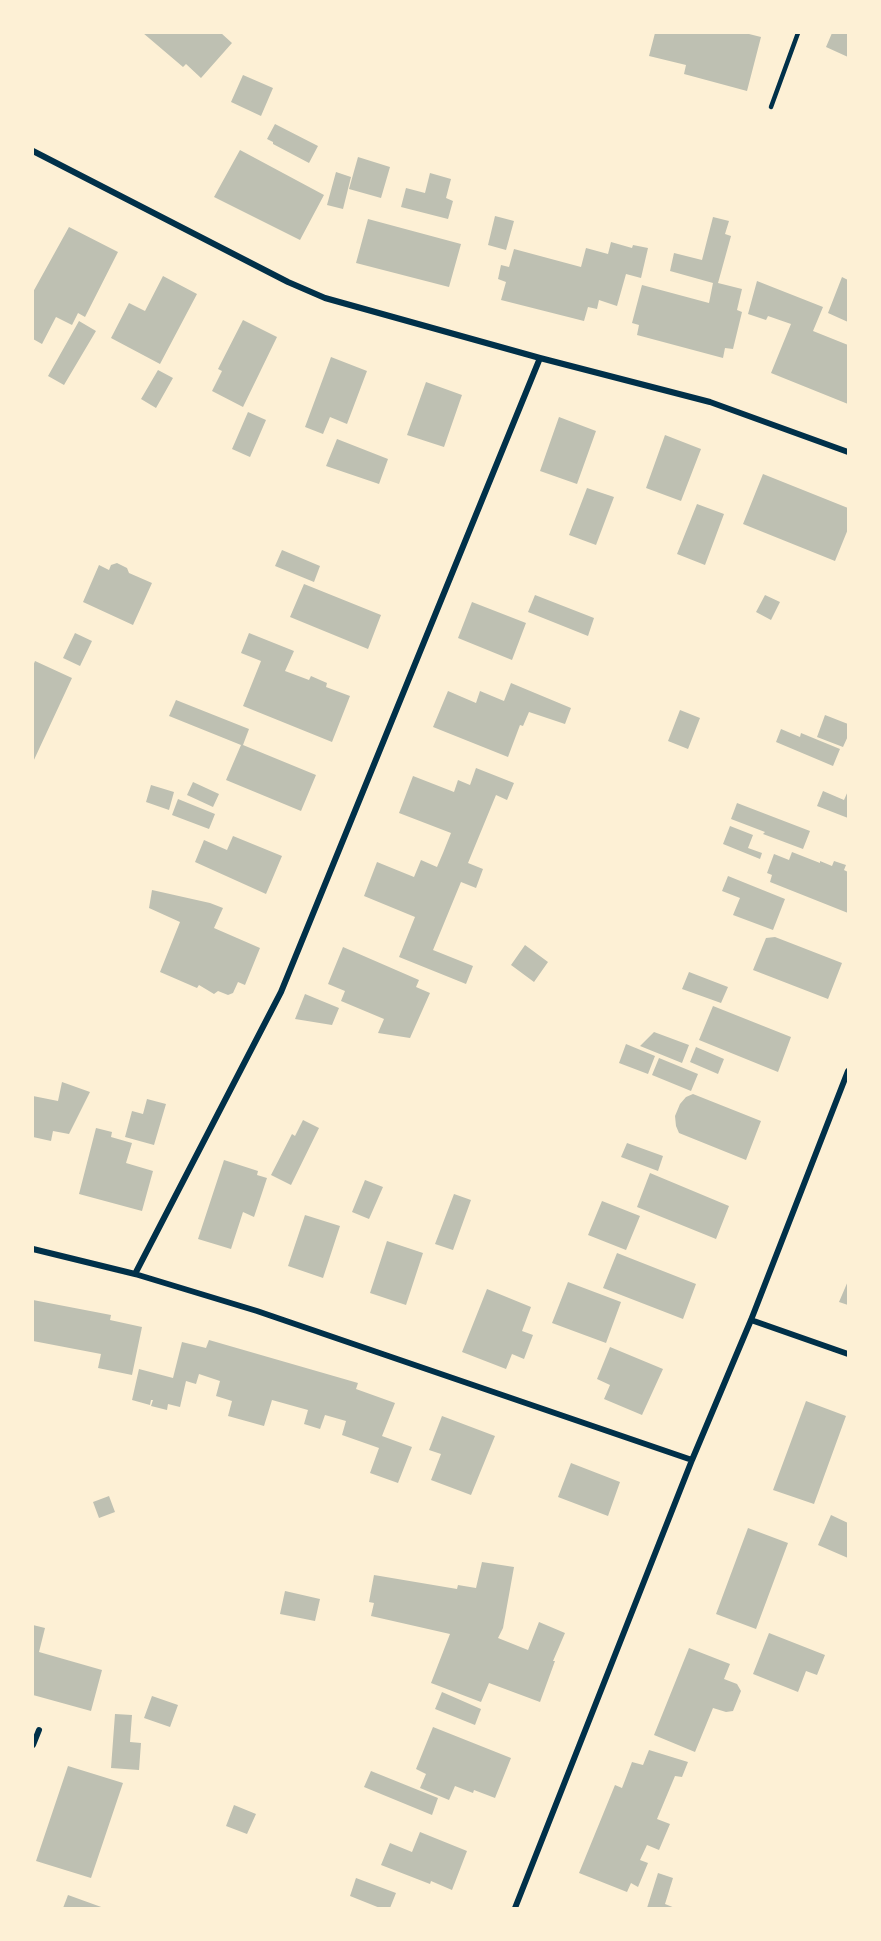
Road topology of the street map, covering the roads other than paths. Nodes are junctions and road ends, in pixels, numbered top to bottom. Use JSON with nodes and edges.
{"nodes":[{"id":1,"x":798,"y":33,"type":"edge"},
{"id":2,"x":771,"y":106,"type":"dead end"},
{"id":3,"x":33,"y":151,"type":"edge"},
{"id":4,"x":540,"y":358,"type":"junction"},
{"id":5,"x":848,"y":452,"type":"edge"},
{"id":6,"x":848,"y":1071,"type":"edge"},
{"id":7,"x":33,"y":1249,"type":"edge"},
{"id":8,"x":135,"y":1274,"type":"junction"},
{"id":9,"x":751,"y":1320,"type":"junction"},
{"id":10,"x":848,"y":1354,"type":"edge"},
{"id":11,"x":692,"y":1461,"type":"junction"},
{"id":12,"x":39,"y":1730,"type":"dead end"},
{"id":13,"x":33,"y":1745,"type":"edge"},
{"id":14,"x":515,"y":1908,"type":"edge"}],
"edges":[{"from":1,"to":2,"type":"lane"},
{"from":3,"to":4,"type":"street"},
{"from":4,"to":5,"type":"street"},
{"from":4,"to":8,"type":"street"},
{"from":6,"to":9,"type":"street"},
{"from":7,"to":8,"type":"street"},
{"from":8,"to":11,"type":"street"},
{"from":9,"to":10,"type":"street"},
{"from":9,"to":11,"type":"street"},
{"from":11,"to":14,"type":"street"},
{"from":12,"to":13,"type":"street"}]}
